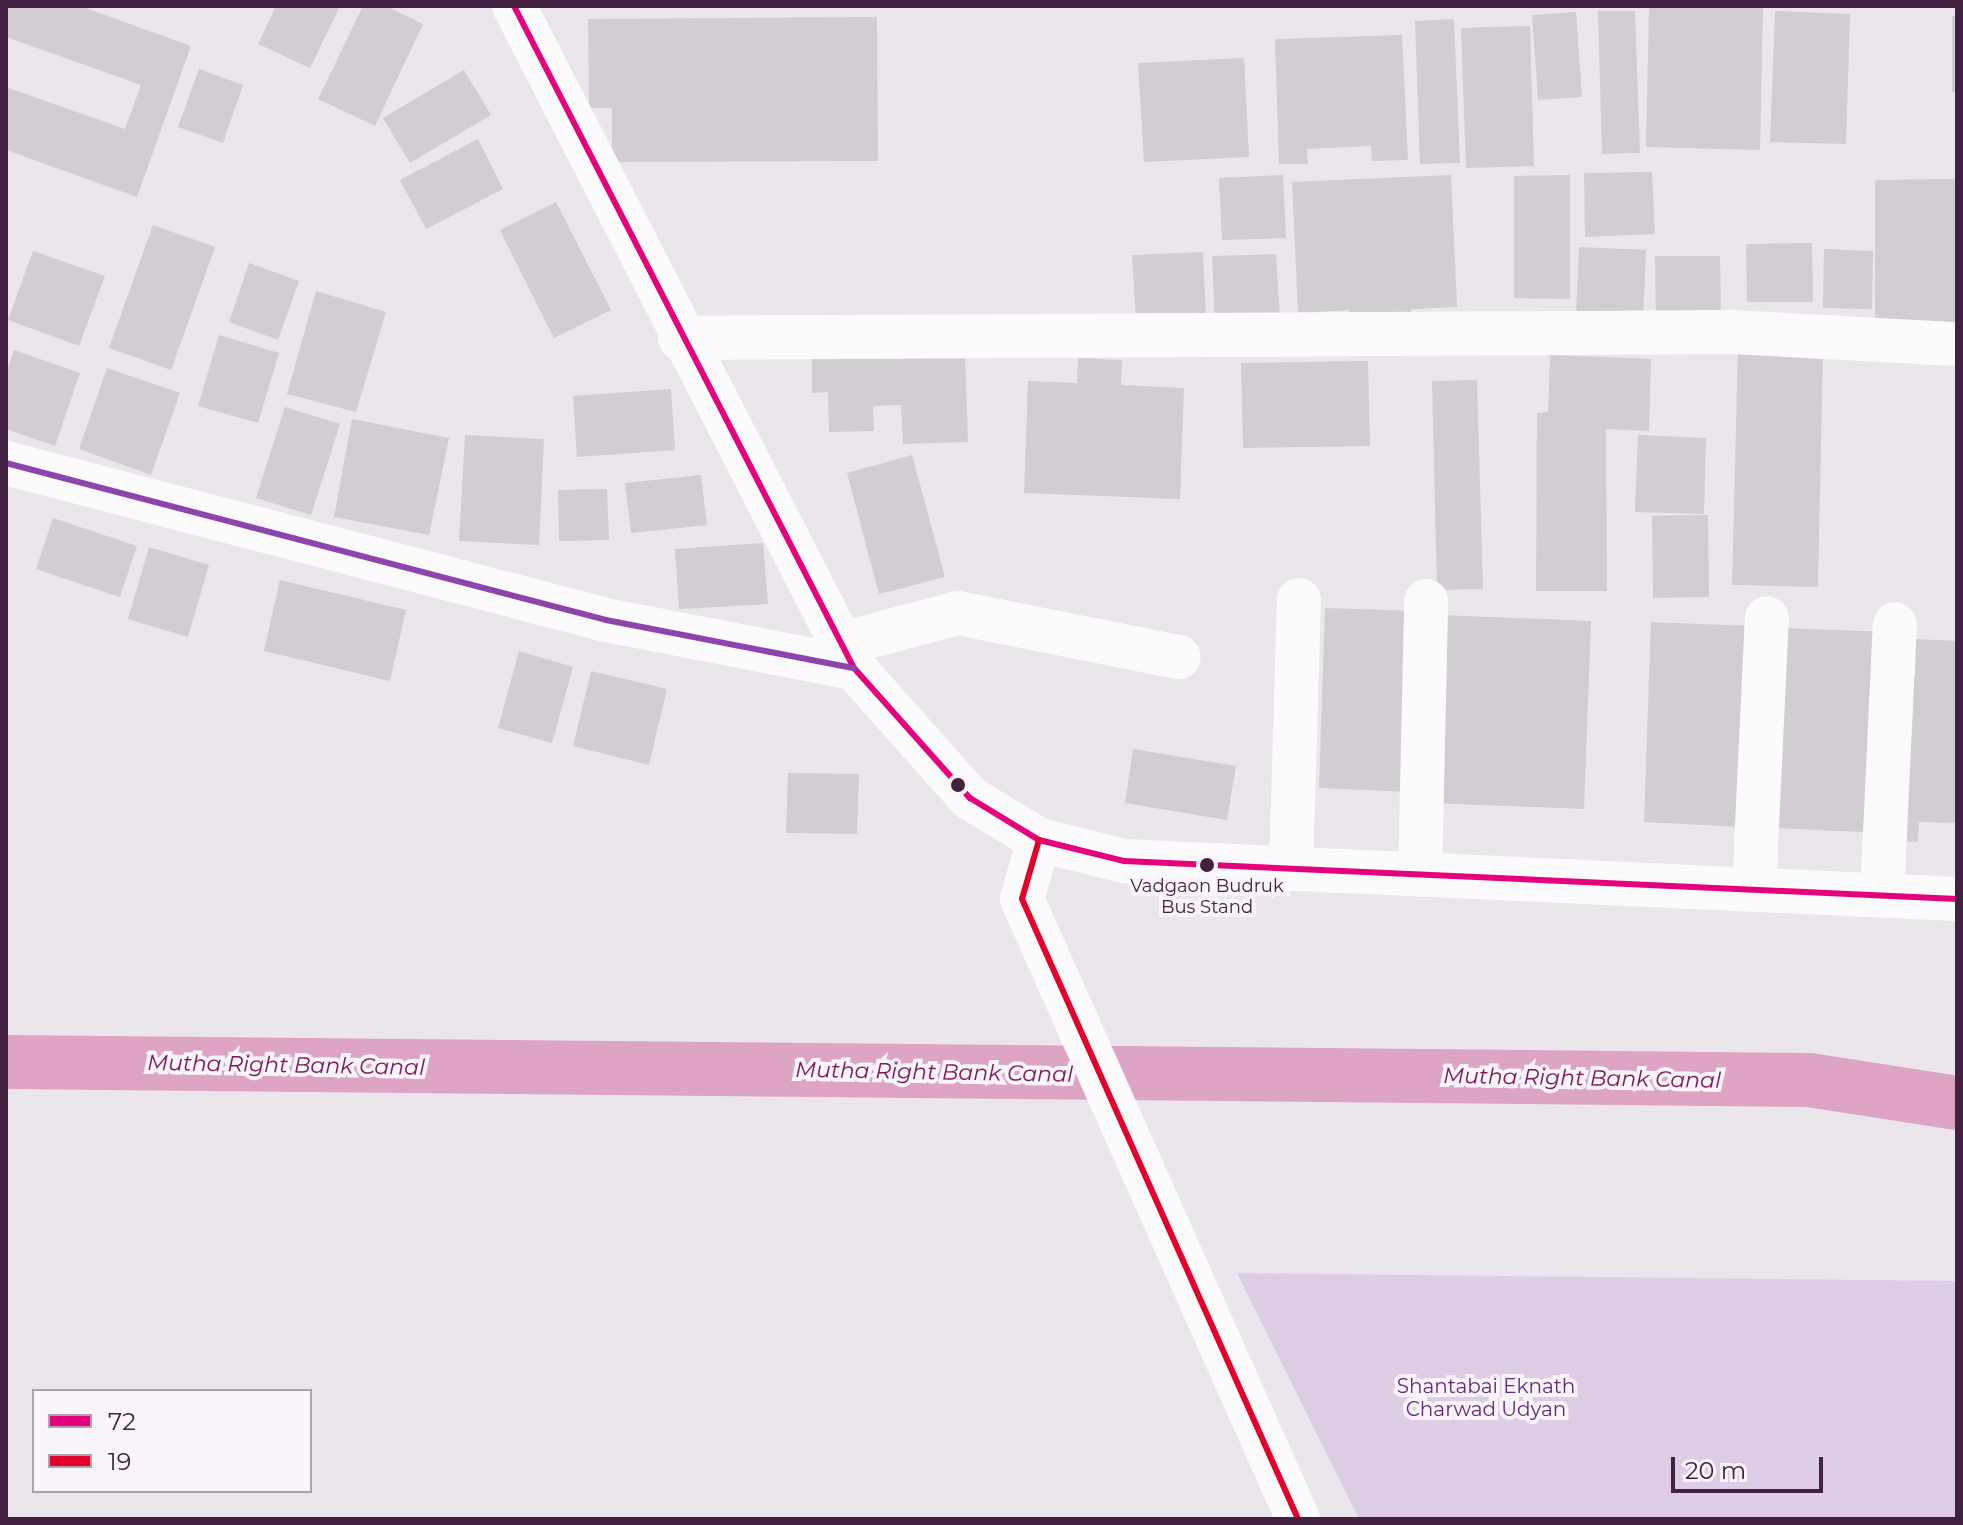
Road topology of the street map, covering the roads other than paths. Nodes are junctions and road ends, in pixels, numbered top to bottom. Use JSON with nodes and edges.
{"nodes":[{"id":1,"x":514,"y":6,"type":"edge"},
{"id":2,"x":680,"y":338,"type":"junction"},
{"id":3,"x":1957,"y":344,"type":"edge"},
{"id":4,"x":6,"y":463,"type":"edge"},
{"id":5,"x":1299,"y":600,"type":"dead end"},
{"id":6,"x":1426,"y":601,"type":"dead end"},
{"id":7,"x":1767,"y":618,"type":"dead end"},
{"id":8,"x":1895,"y":624,"type":"dead end"},
{"id":9,"x":848,"y":656,"type":"junction"},
{"id":10,"x":1179,"y":657,"type":"dead end"},
{"id":11,"x":1039,"y":840,"type":"junction"},
{"id":12,"x":1291,"y":869,"type":"junction"},
{"id":13,"x":1420,"y":875,"type":"junction"},
{"id":14,"x":1754,"y":890,"type":"junction"},
{"id":15,"x":1882,"y":896,"type":"junction"},
{"id":16,"x":1957,"y":899,"type":"edge"},
{"id":17,"x":1298,"y":1519,"type":"edge"}],
"edges":[{"from":1,"to":2,"type":"street"},
{"from":2,"to":3,"type":"street"},
{"from":2,"to":9,"type":"street"},
{"from":4,"to":9,"type":"street"},
{"from":5,"to":12,"type":"street"},
{"from":6,"to":13,"type":"street"},
{"from":7,"to":14,"type":"street"},
{"from":8,"to":15,"type":"street"},
{"from":9,"to":10,"type":"street"},
{"from":9,"to":11,"type":"street"},
{"from":11,"to":12,"type":"street"},
{"from":11,"to":17,"type":"street"},
{"from":12,"to":13,"type":"street"},
{"from":13,"to":14,"type":"street"},
{"from":14,"to":15,"type":"street"},
{"from":15,"to":16,"type":"street"}]}
